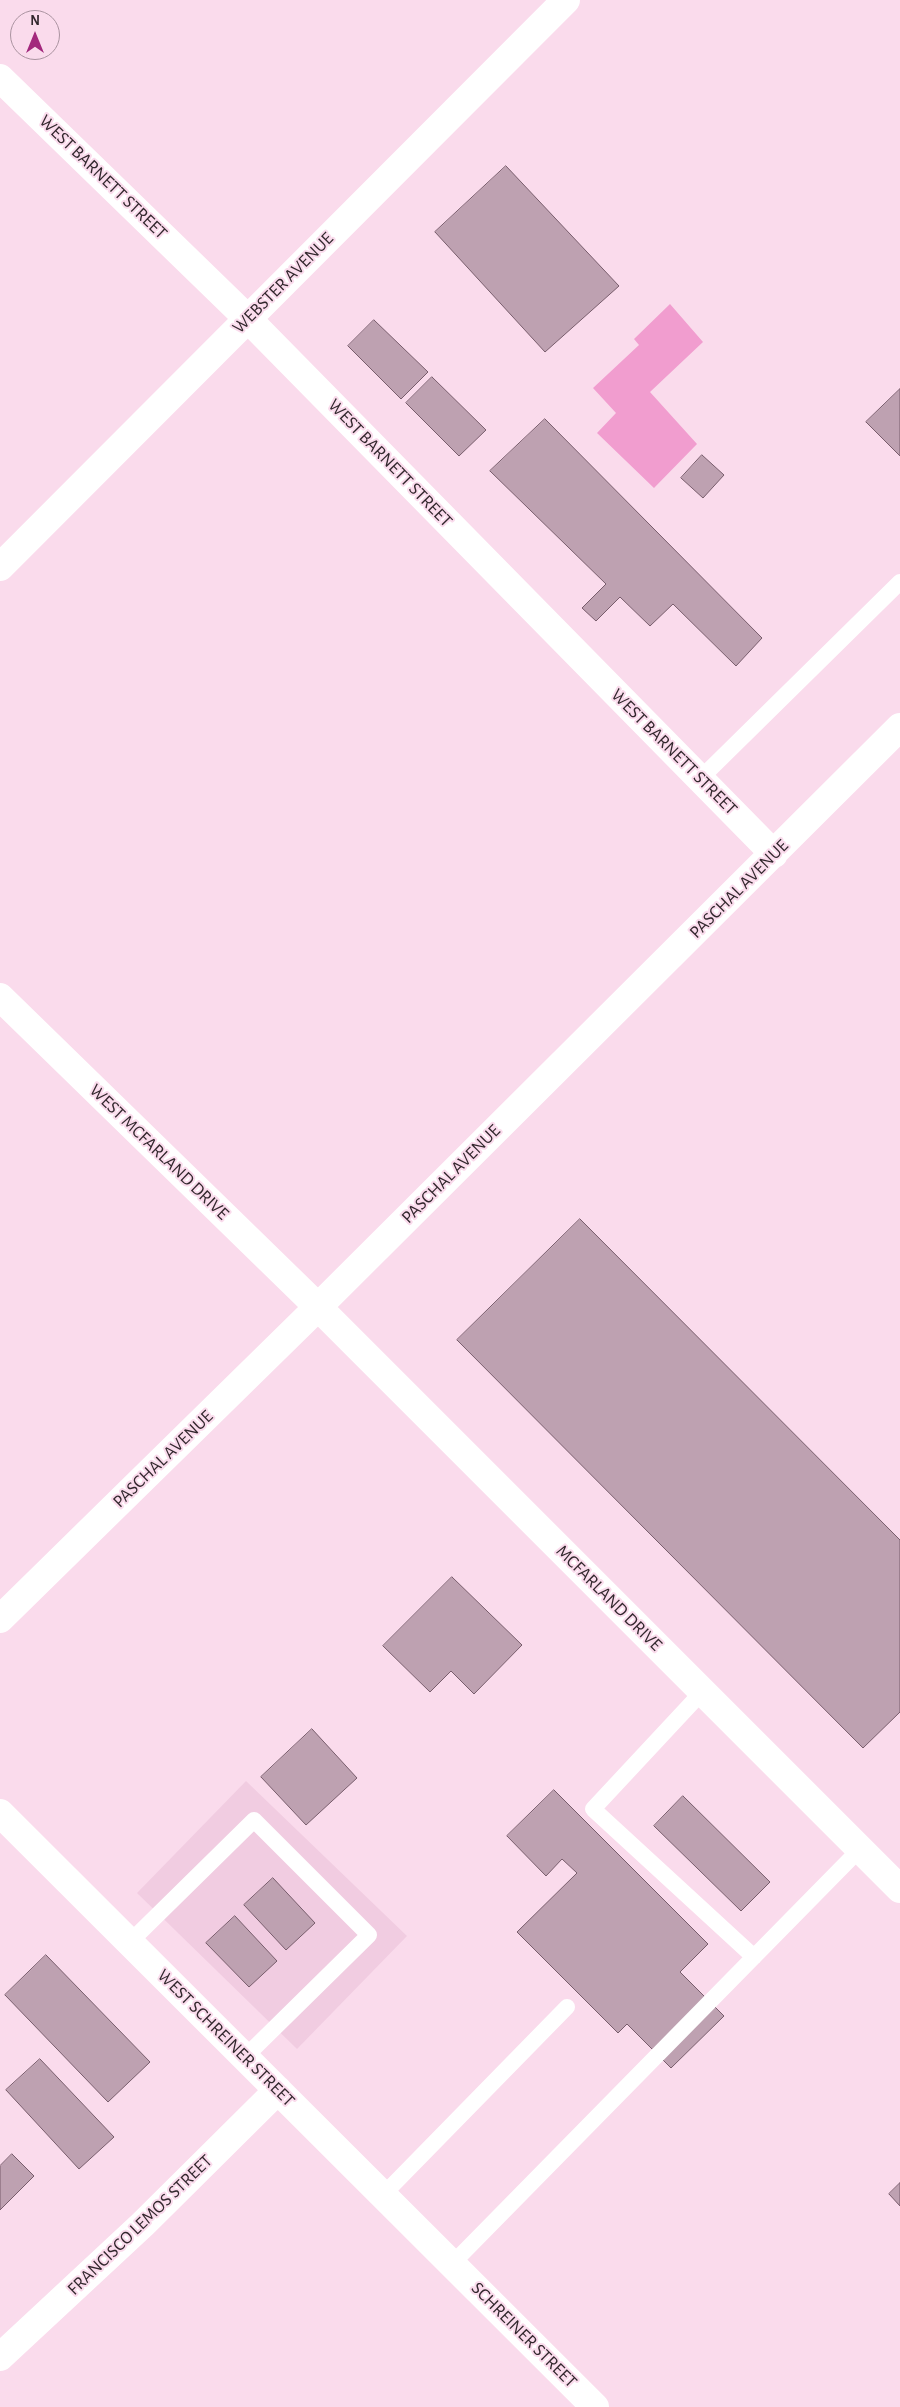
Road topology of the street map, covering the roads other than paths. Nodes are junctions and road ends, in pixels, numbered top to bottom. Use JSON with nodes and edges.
{"nodes":[{"id":1,"x":566,"y":0,"type":"edge"},
{"id":2,"x":0,"y":78,"type":"edge"},
{"id":3,"x":248,"y":318,"type":"junction"},
{"id":4,"x":0,"y":567,"type":"edge"},
{"id":5,"x":900,"y":582,"type":"edge"},
{"id":6,"x":900,"y":727,"type":"edge"},
{"id":7,"x":700,"y":779,"type":"junction"},
{"id":8,"x":774,"y":854,"type":"junction"},
{"id":9,"x":0,"y":997,"type":"edge"},
{"id":10,"x":318,"y":1307,"type":"junction"},
{"id":11,"x":0,"y":1619,"type":"edge"},
{"id":12,"x":703,"y":1691,"type":"junction"},
{"id":13,"x":0,"y":1813,"type":"edge"},
{"id":14,"x":860,"y":1849,"type":"junction"},
{"id":15,"x":900,"y":1889,"type":"edge"},
{"id":16,"x":130,"y":1942,"type":"junction"},
{"id":17,"x":754,"y":1957,"type":"junction"},
{"id":18,"x":567,"y":2007,"type":"dead end"},
{"id":19,"x":245,"y":2058,"type":"junction"},
{"id":20,"x":278,"y":2090,"type":"junction"},
{"id":21,"x":383,"y":2195,"type":"junction"},
{"id":22,"x":452,"y":2264,"type":"junction"},
{"id":23,"x":0,"y":2357,"type":"edge"},
{"id":24,"x":595,"y":2407,"type":"edge"}],
"edges":[{"from":1,"to":3,"type":"street","name":"WEBSTER AVENUE"},
{"from":2,"to":3,"type":"street","name":"WEST BARNETT STREET"},
{"from":3,"to":4,"type":"street","name":"WEBSTER AVENUE"},
{"from":3,"to":7,"type":"street","name":"WEST BARNETT STREET"},
{"from":5,"to":7,"type":"lane"},
{"from":6,"to":8,"type":"street","name":"PASCHAL AVENUE"},
{"from":7,"to":8,"type":"street","name":"WEST BARNETT STREET"},
{"from":8,"to":10,"type":"street","name":"PASCHAL AVENUE"},
{"from":9,"to":10,"type":"street","name":"WEST MCFARLAND DRIVE"},
{"from":10,"to":11,"type":"street","name":"PASCHAL AVENUE"},
{"from":10,"to":12,"type":"street","name":"MCFARLAND DRIVE"},
{"from":12,"to":14,"type":"street","name":"MCFARLAND DRIVE"},
{"from":12,"to":17,"type":"lane"},
{"from":13,"to":16,"type":"street","name":"WEST SCHREINER STREET"},
{"from":14,"to":15,"type":"street","name":"MCFARLAND DRIVE"},
{"from":14,"to":17,"type":"lane"},
{"from":16,"to":19,"type":"street","name":"WEST SCHREINER STREET"},
{"from":16,"to":19,"type":"lane"},
{"from":17,"to":22,"type":"lane"},
{"from":18,"to":21,"type":"lane"},
{"from":19,"to":20,"type":"street","name":"WEST SCHREINER STREET"},
{"from":20,"to":21,"type":"street","name":"WEST SCHREINER STREET"},
{"from":20,"to":23,"type":"street","name":"FRANCISCO LEMOS STREET"},
{"from":21,"to":22,"type":"street","name":"WEST SCHREINER STREET"},
{"from":22,"to":24,"type":"street","name":"SCHREINER STREET"}]}
